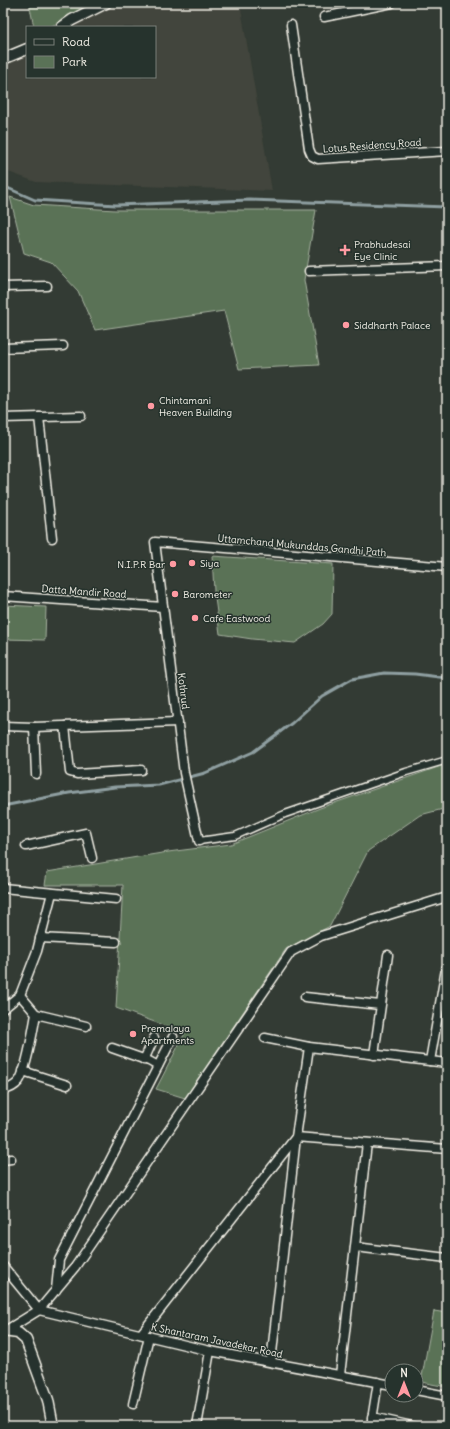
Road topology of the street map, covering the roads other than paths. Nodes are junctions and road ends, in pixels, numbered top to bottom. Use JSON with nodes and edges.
{"nodes":[{"id":1,"x":106,"y":3,"type":"edge"},
{"id":2,"x":392,"y":3,"type":"edge"},
{"id":3,"x":324,"y":17,"type":"dead end"},
{"id":4,"x":291,"y":25,"type":"dead end"},
{"id":5,"x":63,"y":26,"type":"edge"},
{"id":6,"x":26,"y":49,"type":"edge"},
{"id":7,"x":3,"y":59,"type":"edge"},
{"id":8,"x":447,"y":151,"type":"edge"},
{"id":9,"x":447,"y":266,"type":"edge"},
{"id":10,"x":309,"y":271,"type":"dead end"},
{"id":11,"x":47,"y":286,"type":"dead end"},
{"id":12,"x":3,"y":287,"type":"edge"},
{"id":13,"x":63,"y":346,"type":"dead end"},
{"id":14,"x":3,"y":348,"type":"edge"},
{"id":15,"x":81,"y":416,"type":"dead end"},
{"id":16,"x":39,"y":417,"type":"junction"},
{"id":17,"x":3,"y":418,"type":"edge"},
{"id":18,"x":52,"y":538,"type":"dead end"},
{"id":19,"x":155,"y":542,"type":"joint"},
{"id":20,"x":447,"y":567,"type":"edge"},
{"id":21,"x":3,"y":596,"type":"edge"},
{"id":22,"x":163,"y":607,"type":"junction"},
{"id":23,"x":178,"y":722,"type":"junction"},
{"id":24,"x":3,"y":726,"type":"edge"},
{"id":25,"x":65,"y":726,"type":"junction"},
{"id":26,"x":34,"y":727,"type":"junction"},
{"id":27,"x":447,"y":760,"type":"edge"},
{"id":28,"x":141,"y":770,"type":"dead end"},
{"id":29,"x":36,"y":774,"type":"dead end"},
{"id":30,"x":199,"y":841,"type":"joint"},
{"id":31,"x":26,"y":846,"type":"dead end"},
{"id":32,"x":92,"y":858,"type":"dead end"},
{"id":33,"x":3,"y":888,"type":"edge"},
{"id":34,"x":52,"y":893,"type":"junction"},
{"id":35,"x":447,"y":897,"type":"edge"},
{"id":36,"x":116,"y":900,"type":"dead end"},
{"id":37,"x":40,"y":938,"type":"junction"},
{"id":38,"x":116,"y":942,"type":"dead end"},
{"id":39,"x":388,"y":955,"type":"dead end"},
{"id":40,"x":446,"y":969,"type":"dead end"},
{"id":41,"x":20,"y":995,"type":"junction"},
{"id":42,"x":305,"y":998,"type":"dead end"},
{"id":43,"x":380,"y":1005,"type":"junction"},
{"id":44,"x":3,"y":1010,"type":"edge"},
{"id":45,"x":36,"y":1014,"type":"junction"},
{"id":46,"x":86,"y":1026,"type":"dead end"},
{"id":47,"x":173,"y":1037,"type":"dead end"},
{"id":48,"x":154,"y":1038,"type":"dead end"},
{"id":49,"x":265,"y":1038,"type":"dead end"},
{"id":50,"x":309,"y":1047,"type":"junction"},
{"id":51,"x":112,"y":1048,"type":"dead end"},
{"id":52,"x":374,"y":1055,"type":"junction"},
{"id":53,"x":144,"y":1060,"type":"junction"},
{"id":54,"x":430,"y":1061,"type":"junction"},
{"id":55,"x":447,"y":1063,"type":"edge"},
{"id":56,"x":158,"y":1066,"type":"junction"},
{"id":57,"x":24,"y":1071,"type":"junction"},
{"id":58,"x":66,"y":1085,"type":"dead end"},
{"id":59,"x":3,"y":1090,"type":"edge"},
{"id":60,"x":296,"y":1137,"type":"junction"},
{"id":61,"x":367,"y":1143,"type":"junction"},
{"id":62,"x":447,"y":1149,"type":"edge"},
{"id":63,"x":355,"y":1248,"type":"junction"},
{"id":64,"x":447,"y":1258,"type":"edge"},
{"id":65,"x":3,"y":1266,"type":"edge"},
{"id":66,"x":56,"y":1290,"type":"junction"},
{"id":67,"x":39,"y":1310,"type":"junction"},
{"id":68,"x":4,"y":1331,"type":"edge"},
{"id":69,"x":145,"y":1335,"type":"junction"},
{"id":70,"x":210,"y":1351,"type":"junction"},
{"id":71,"x":271,"y":1362,"type":"junction"},
{"id":72,"x":340,"y":1375,"type":"junction"},
{"id":73,"x":378,"y":1382,"type":"junction"},
{"id":74,"x":384,"y":1383,"type":"edge"},
{"id":75,"x":424,"y":1392,"type":"edge"},
{"id":76,"x":447,"y":1396,"type":"edge"},
{"id":77,"x":133,"y":1404,"type":"dead end"},
{"id":78,"x":372,"y":1417,"type":"junction"},
{"id":79,"x":52,"y":1426,"type":"edge"},
{"id":80,"x":198,"y":1426,"type":"edge"},
{"id":81,"x":371,"y":1426,"type":"edge"},
{"id":82,"x":412,"y":1426,"type":"edge"}],
"edges":[{"from":1,"to":5,"type":"street"},
{"from":2,"to":3,"type":"street"},
{"from":4,"to":8,"type":"street","name":"Lotus Residency Road"},
{"from":6,"to":7,"type":"street"},
{"from":9,"to":10,"type":"street"},
{"from":11,"to":12,"type":"street"},
{"from":13,"to":14,"type":"street"},
{"from":15,"to":16,"type":"street"},
{"from":16,"to":17,"type":"street"},
{"from":16,"to":18,"type":"street"},
{"from":19,"to":20,"type":"street","name":"Uttamchand Mukunddas Gandhi Path"},
{"from":19,"to":22,"type":"street","name":"Kothrud"},
{"from":21,"to":22,"type":"street","name":"Datta Mandir Road"},
{"from":22,"to":23,"type":"street","name":"Kothrud"},
{"from":23,"to":25,"type":"street"},
{"from":23,"to":30,"type":"street","name":"Kothrud"},
{"from":24,"to":26,"type":"street"},
{"from":25,"to":26,"type":"street"},
{"from":25,"to":28,"type":"street"},
{"from":26,"to":29,"type":"street"},
{"from":27,"to":30,"type":"street"},
{"from":31,"to":32,"type":"street"},
{"from":33,"to":34,"type":"street"},
{"from":34,"to":36,"type":"street"},
{"from":34,"to":37,"type":"street"},
{"from":35,"to":66,"type":"street"},
{"from":37,"to":38,"type":"street"},
{"from":37,"to":41,"type":"street"},
{"from":39,"to":43,"type":"street"},
{"from":40,"to":54,"type":"street"},
{"from":41,"to":44,"type":"street"},
{"from":41,"to":45,"type":"street"},
{"from":42,"to":43,"type":"street"},
{"from":43,"to":52,"type":"street"},
{"from":45,"to":46,"type":"street"},
{"from":45,"to":57,"type":"street"},
{"from":47,"to":56,"type":"street"},
{"from":48,"to":53,"type":"street"},
{"from":49,"to":50,"type":"street"},
{"from":50,"to":52,"type":"street"},
{"from":50,"to":60,"type":"street"},
{"from":51,"to":53,"type":"street"},
{"from":52,"to":54,"type":"street"},
{"from":53,"to":56,"type":"street"},
{"from":54,"to":55,"type":"street"},
{"from":56,"to":66,"type":"street"},
{"from":57,"to":58,"type":"street"},
{"from":57,"to":59,"type":"street"},
{"from":60,"to":61,"type":"street"},
{"from":60,"to":69,"type":"street"},
{"from":60,"to":71,"type":"street"},
{"from":61,"to":62,"type":"street"},
{"from":61,"to":63,"type":"street"},
{"from":63,"to":64,"type":"street"},
{"from":63,"to":72,"type":"street"},
{"from":65,"to":67,"type":"street"},
{"from":66,"to":67,"type":"street"},
{"from":67,"to":68,"type":"street"},
{"from":67,"to":69,"type":"street","name":"K Shantaram Javadekar Road"},
{"from":68,"to":79,"type":"street"},
{"from":69,"to":70,"type":"street","name":"K Shantaram Javadekar Road"},
{"from":69,"to":77,"type":"street"},
{"from":70,"to":71,"type":"street","name":"K Shantaram Javadekar Road"},
{"from":70,"to":80,"type":"street"},
{"from":71,"to":72,"type":"street","name":"K Shantaram Javadekar Road"},
{"from":72,"to":73,"type":"street","name":"K Shantaram Javadekar Road"},
{"from":73,"to":74,"type":"street","name":"K Shantaram Javadekar Road"},
{"from":73,"to":78,"type":"street"},
{"from":75,"to":76,"type":"street"},
{"from":78,"to":81,"type":"street"},
{"from":78,"to":82,"type":"street"}]}
